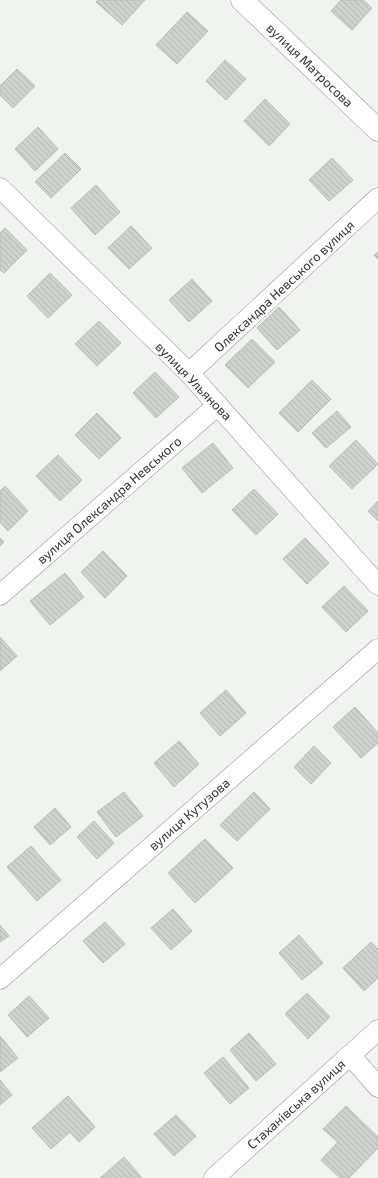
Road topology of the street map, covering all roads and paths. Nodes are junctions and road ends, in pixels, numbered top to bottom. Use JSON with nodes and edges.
{"nodes":[{"id":1,"x":242,"y":0,"type":"edge"},
{"id":2,"x":378,"y":130,"type":"edge"},
{"id":3,"x":3,"y":196,"type":"edge"},
{"id":4,"x":378,"y":198,"type":"edge"},
{"id":5,"x":189,"y":373,"type":"junction"},
{"id":6,"x":218,"y":405,"type":"junction"},
{"id":7,"x":378,"y":586,"type":"edge"},
{"id":8,"x":0,"y":595,"type":"edge"},
{"id":9,"x":378,"y":649,"type":"edge"},
{"id":10,"x":0,"y":979,"type":"edge"},
{"id":11,"x":378,"y":1030,"type":"edge"},
{"id":12,"x":350,"y":1055,"type":"junction"},
{"id":13,"x":378,"y":1087,"type":"edge"},
{"id":14,"x":214,"y":1178,"type":"edge"}],
"edges":[{"from":1,"to":2,"type":"street","name":"вулиця Матросова"},
{"from":3,"to":5,"type":"street","name":"вулиця Ульянова"},
{"from":4,"to":5,"type":"street","name":"Олександра Невського вулиця"},
{"from":5,"to":6,"type":"street","name":"вулиця Ульянова"},
{"from":6,"to":7,"type":"street","name":"вулиця Ульянова"},
{"from":6,"to":8,"type":"street","name":"вулиця Олександра Невського"},
{"from":9,"to":10,"type":"street","name":"вулиця Кутузова"},
{"from":11,"to":12,"type":"street","name":"Стаханівська вулиця"},
{"from":12,"to":13,"type":"street"},
{"from":12,"to":14,"type":"street","name":"Стаханівська вулиця"}]}
